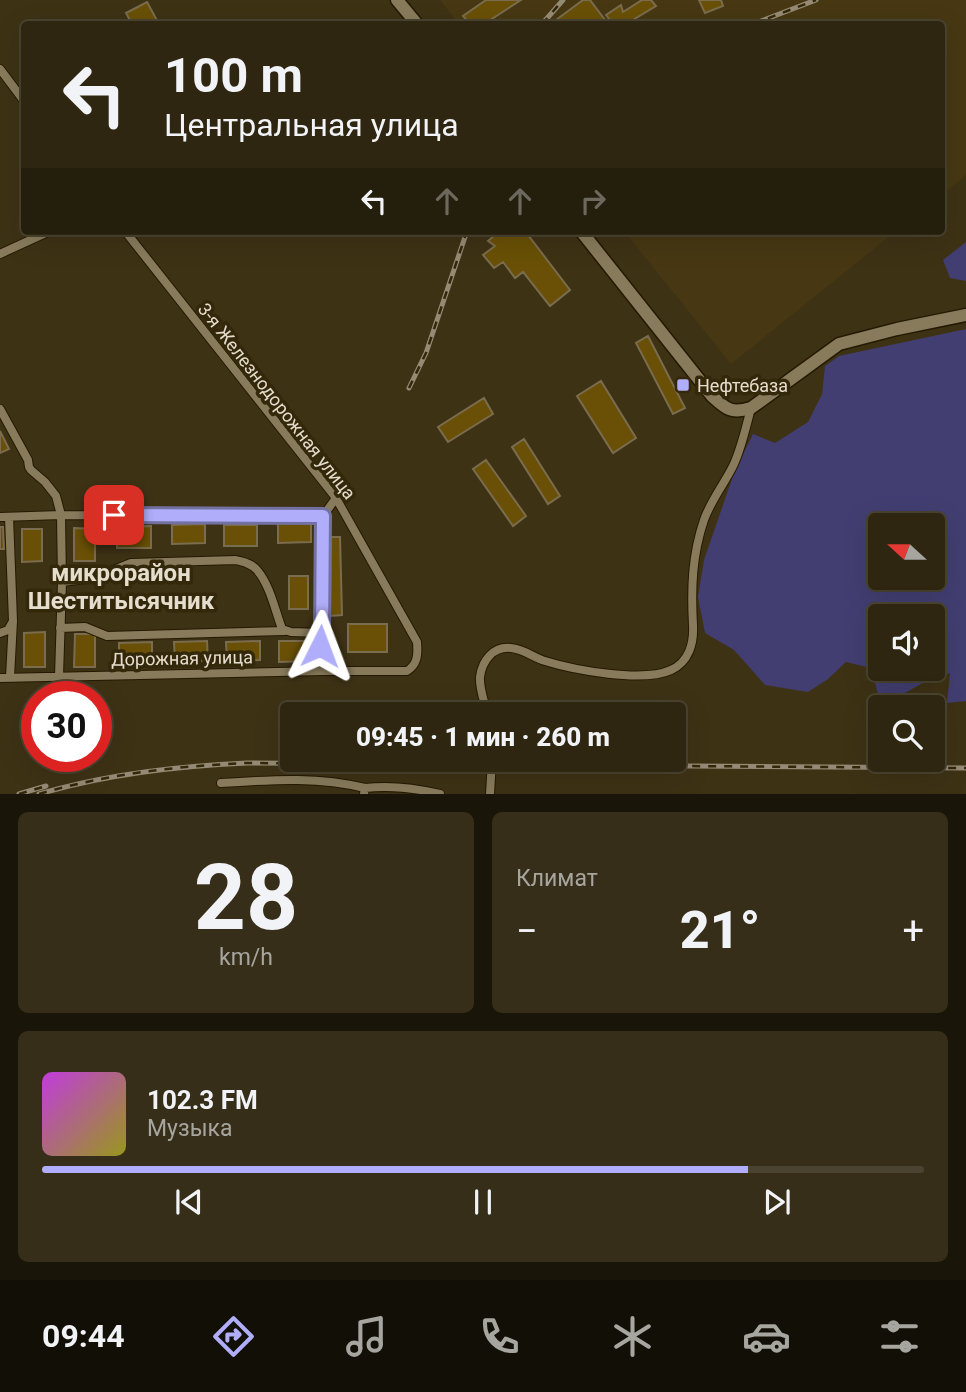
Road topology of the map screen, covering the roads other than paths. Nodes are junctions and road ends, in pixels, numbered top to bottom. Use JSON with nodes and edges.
{"nodes":[{"id":1,"x":397,"y":0,"type":"edge"},
{"id":2,"x":414,"y":21,"type":"edge"},
{"id":3,"x":0,"y":69,"type":"edge"},
{"id":4,"x":21,"y":97,"type":"edge"},
{"id":5,"x":41,"y":235,"type":"edge"},
{"id":6,"x":128,"y":235,"type":"edge"},
{"id":7,"x":584,"y":235,"type":"edge"},
{"id":8,"x":0,"y":254,"type":"edge"},
{"id":9,"x":966,"y":315,"type":"edge"},
{"id":10,"x":0,"y":408,"type":"edge"},
{"id":11,"x":751,"y":408,"type":"junction"},
{"id":12,"x":336,"y":498,"type":"junction"},
{"id":13,"x":61,"y":515,"type":"junction"},
{"id":14,"x":323,"y":516,"type":"junction"},
{"id":15,"x":5,"y":517,"type":"edge"},
{"id":16,"x":62,"y":582,"type":"junction"},
{"id":17,"x":13,"y":621,"type":"junction"},
{"id":18,"x":60,"y":628,"type":"junction"},
{"id":19,"x":285,"y":631,"type":"junction"},
{"id":20,"x":0,"y":633,"type":"edge"},
{"id":21,"x":322,"y":633,"type":"junction"},
{"id":22,"x":323,"y":671,"type":"junction"},
{"id":23,"x":407,"y":671,"type":"joint"},
{"id":24,"x":59,"y":676,"type":"junction"},
{"id":25,"x":0,"y":677,"type":"edge"},
{"id":26,"x":10,"y":677,"type":"junction"},
{"id":27,"x":485,"y":702,"type":"edge"},
{"id":28,"x":491,"y":772,"type":"edge"},
{"id":29,"x":221,"y":783,"type":"dead end"},
{"id":30,"x":365,"y":791,"type":"edge"},
{"id":31,"x":440,"y":793,"type":"edge"},
{"id":32,"x":490,"y":793,"type":"edge"}],
"edges":[{"from":1,"to":2,"type":"street"},
{"from":3,"to":4,"type":"street"},
{"from":5,"to":8,"type":"street"},
{"from":6,"to":12,"type":"street","name":"3-я Железнодорожная улица"},
{"from":7,"to":11,"type":"street"},
{"from":9,"to":11,"type":"street"},
{"from":10,"to":13,"type":"street"},
{"from":11,"to":27,"type":"street"},
{"from":12,"to":14,"type":"street"},
{"from":12,"to":23,"type":"street","name":"3-я Железнодорожная улица"},
{"from":13,"to":14,"type":"street"},
{"from":13,"to":15,"type":"street"},
{"from":13,"to":16,"type":"street"},
{"from":14,"to":21,"type":"street"},
{"from":15,"to":17,"type":"street"},
{"from":16,"to":18,"type":"street"},
{"from":16,"to":19,"type":"street"},
{"from":17,"to":20,"type":"street"},
{"from":17,"to":26,"type":"street"},
{"from":18,"to":19,"type":"street"},
{"from":18,"to":24,"type":"street"},
{"from":19,"to":21,"type":"street"},
{"from":21,"to":22,"type":"street"},
{"from":22,"to":23,"type":"street","name":"Дорожная улица"},
{"from":22,"to":24,"type":"street","name":"Дорожная улица"},
{"from":24,"to":26,"type":"street","name":"Дорожная улица"},
{"from":25,"to":26,"type":"street","name":"Дорожная улица"},
{"from":28,"to":32,"type":"street"},
{"from":29,"to":30,"type":"street"},
{"from":30,"to":31,"type":"street"}]}
